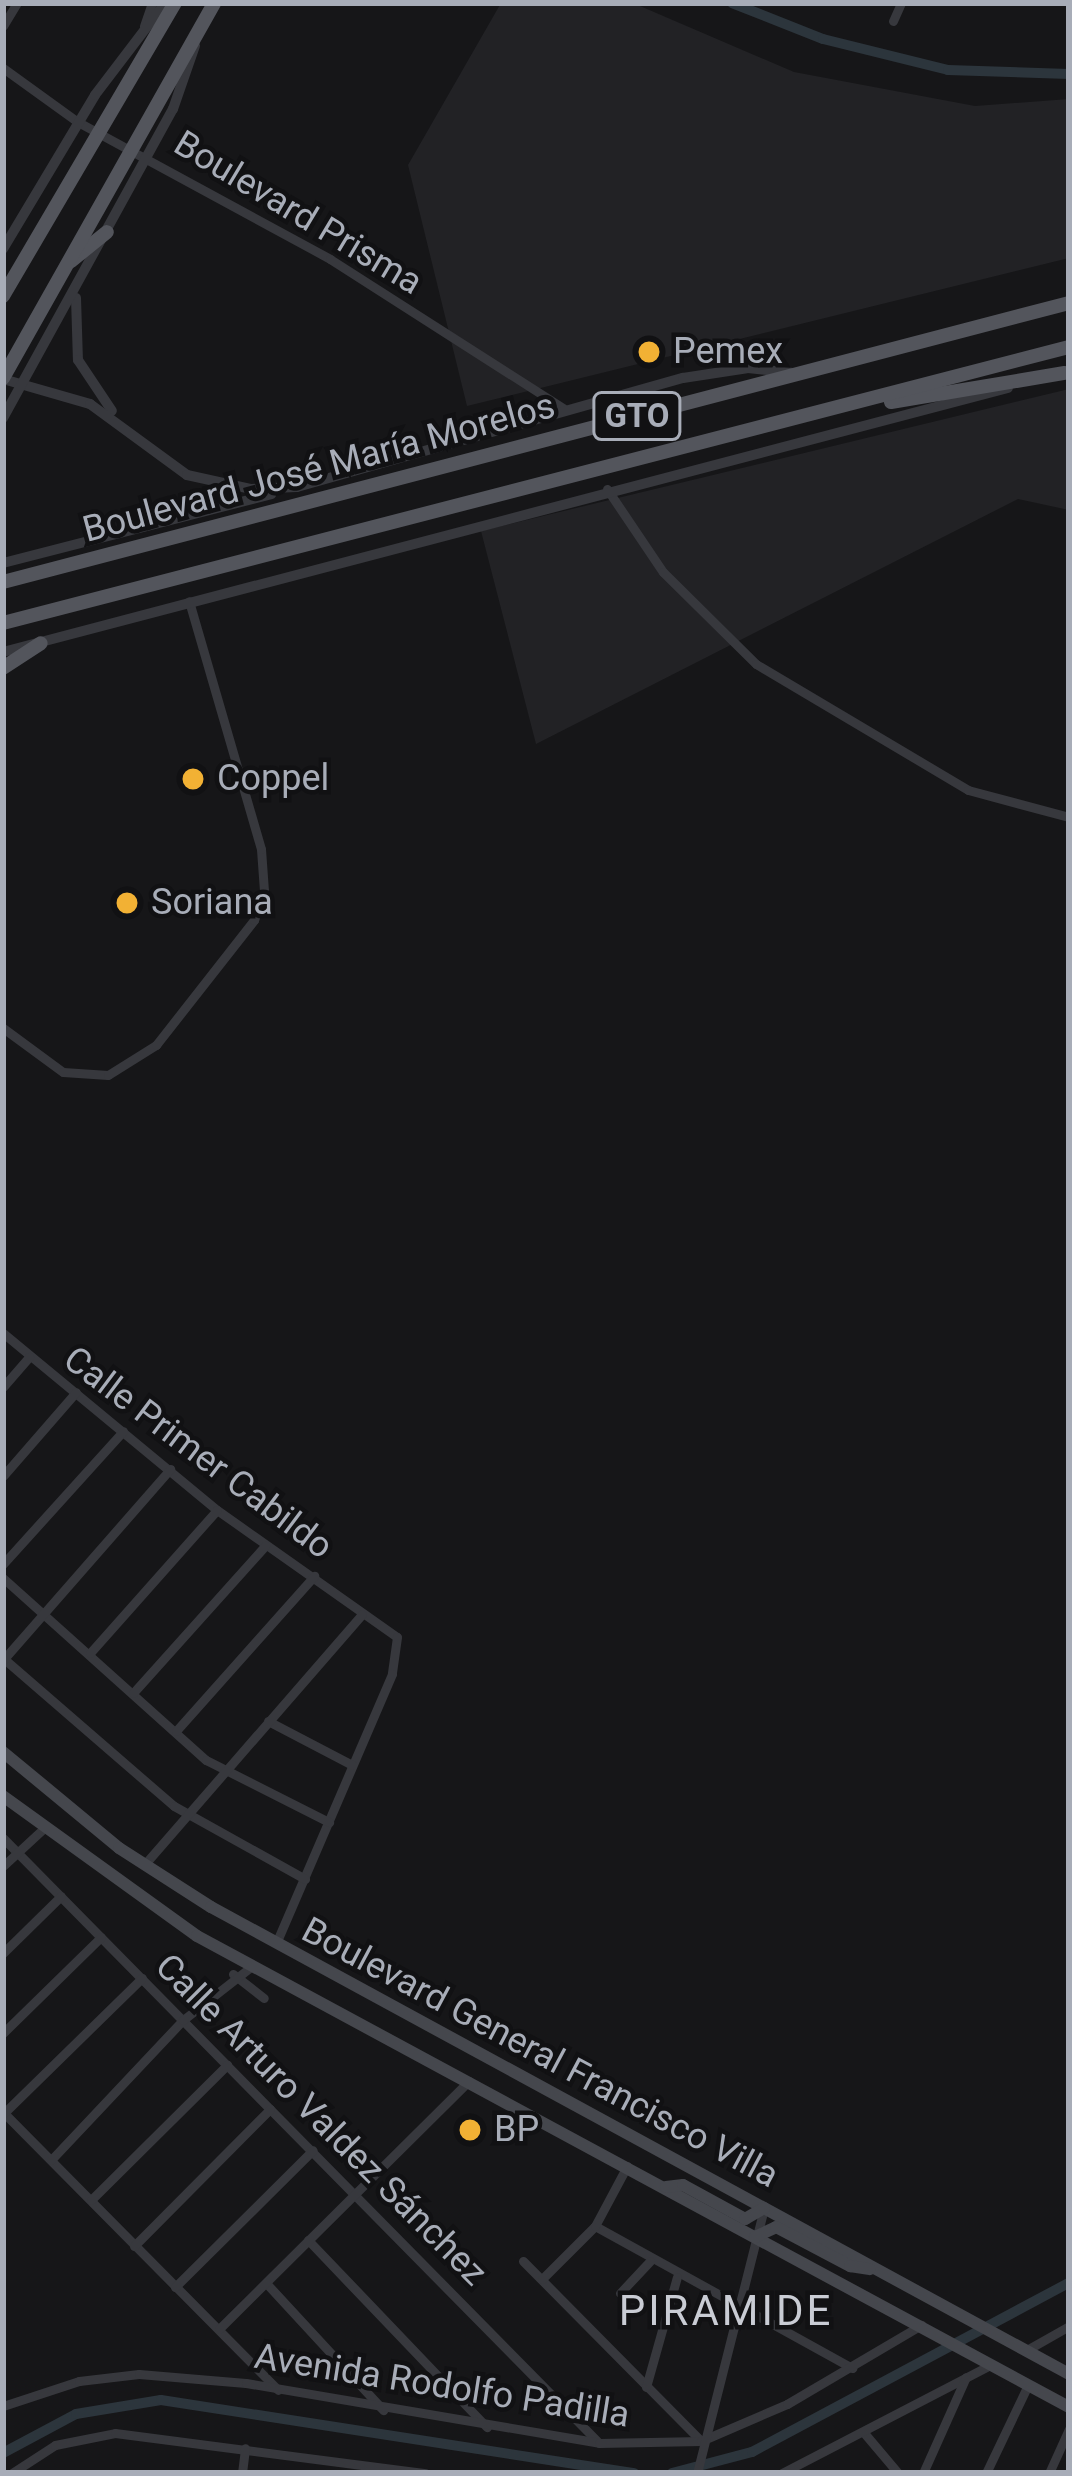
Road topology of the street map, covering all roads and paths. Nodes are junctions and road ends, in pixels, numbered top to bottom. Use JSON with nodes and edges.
{"nodes":[{"id":1,"x":17,"y":3,"type":"edge"},
{"id":2,"x":152,"y":3,"type":"edge"},
{"id":3,"x":165,"y":3,"type":"edge"},
{"id":4,"x":175,"y":3,"type":"edge"},
{"id":5,"x":901,"y":3,"type":"edge"},
{"id":6,"x":210,"y":9,"type":"edge"},
{"id":7,"x":893,"y":21,"type":"dead end"},
{"id":8,"x":3,"y":26,"type":"edge"},
{"id":9,"x":144,"y":26,"type":"junction"},
{"id":10,"x":3,"y":68,"type":"edge"},
{"id":11,"x":78,"y":122,"type":"junction"},
{"id":12,"x":100,"y":133,"type":"junction"},
{"id":13,"x":130,"y":147,"type":"junction"},
{"id":14,"x":147,"y":155,"type":"junction"},
{"id":15,"x":107,"y":232,"type":"junction"},
{"id":16,"x":3,"y":249,"type":"edge"},
{"id":17,"x":63,"y":268,"type":"junction"},
{"id":18,"x":78,"y":288,"type":"junction"},
{"id":19,"x":3,"y":296,"type":"edge"},
{"id":20,"x":1069,"y":303,"type":"edge"},
{"id":21,"x":1069,"y":347,"type":"edge"},
{"id":22,"x":1067,"y":373,"type":"edge"},
{"id":23,"x":796,"y":374,"type":"junction"},
{"id":24,"x":3,"y":378,"type":"edge"},
{"id":25,"x":25,"y":382,"type":"junction"},
{"id":26,"x":563,"y":408,"type":"junction"},
{"id":27,"x":826,"y":410,"type":"junction"},
{"id":28,"x":3,"y":418,"type":"edge"},
{"id":29,"x":118,"y":419,"type":"junction"},
{"id":30,"x":297,"y":487,"type":"junction"},
{"id":31,"x":607,"y":489,"type":"junction"},
{"id":32,"x":3,"y":563,"type":"edge"},
{"id":33,"x":3,"y":581,"type":"edge"},
{"id":34,"x":190,"y":601,"type":"junction"},
{"id":35,"x":3,"y":623,"type":"edge"},
{"id":36,"x":41,"y":643,"type":"junction"},
{"id":37,"x":3,"y":648,"type":"edge"},
{"id":38,"x":3,"y":668,"type":"edge"},
{"id":39,"x":1069,"y":817,"type":"edge"},
{"id":40,"x":3,"y":1028,"type":"edge"},
{"id":41,"x":3,"y":1333,"type":"edge"},
{"id":42,"x":29,"y":1358,"type":"junction"},
{"id":43,"x":3,"y":1387,"type":"edge"},
{"id":44,"x":76,"y":1392,"type":"junction"},
{"id":45,"x":123,"y":1431,"type":"junction"},
{"id":46,"x":170,"y":1469,"type":"junction"},
{"id":47,"x":3,"y":1476,"type":"edge"},
{"id":48,"x":217,"y":1510,"type":"junction"},
{"id":49,"x":265,"y":1546,"type":"junction"},
{"id":50,"x":3,"y":1564,"type":"edge"},
{"id":51,"x":314,"y":1576,"type":"junction"},
{"id":52,"x":3,"y":1578,"type":"edge"},
{"id":53,"x":45,"y":1612,"type":"junction"},
{"id":54,"x":362,"y":1614,"type":"junction"},
{"id":55,"x":90,"y":1653,"type":"junction"},
{"id":56,"x":3,"y":1658,"type":"edge"},
{"id":57,"x":133,"y":1693,"type":"junction"},
{"id":58,"x":268,"y":1720,"type":"junction"},
{"id":59,"x":176,"y":1731,"type":"junction"},
{"id":60,"x":3,"y":1752,"type":"edge"},
{"id":61,"x":352,"y":1765,"type":"junction"},
{"id":62,"x":224,"y":1771,"type":"junction"},
{"id":63,"x":3,"y":1796,"type":"edge"},
{"id":64,"x":187,"y":1816,"type":"junction"},
{"id":65,"x":329,"y":1822,"type":"junction"},
{"id":66,"x":42,"y":1830,"type":"junction"},
{"id":67,"x":3,"y":1838,"type":"edge"},
{"id":68,"x":17,"y":1852,"type":"junction"},
{"id":69,"x":144,"y":1865,"type":"junction"},
{"id":70,"x":3,"y":1866,"type":"edge"},
{"id":71,"x":305,"y":1879,"type":"junction"},
{"id":72,"x":61,"y":1896,"type":"junction"},
{"id":73,"x":101,"y":1937,"type":"junction"},
{"id":74,"x":276,"y":1943,"type":"junction"},
{"id":75,"x":3,"y":1953,"type":"edge"},
{"id":76,"x":253,"y":1966,"type":"junction"},
{"id":77,"x":233,"y":1974,"type":"junction"},
{"id":78,"x":142,"y":1978,"type":"junction"},
{"id":79,"x":264,"y":1998,"type":"dead end"},
{"id":80,"x":183,"y":2020,"type":"junction"},
{"id":81,"x":3,"y":2033,"type":"edge"},
{"id":82,"x":227,"y":2065,"type":"junction"},
{"id":83,"x":469,"y":2081,"type":"junction"},
{"id":84,"x":271,"y":2109,"type":"junction"},
{"id":85,"x":3,"y":2112,"type":"edge"},
{"id":86,"x":313,"y":2150,"type":"junction"},
{"id":87,"x":51,"y":2160,"type":"junction"},
{"id":88,"x":628,"y":2166,"type":"junction"},
{"id":89,"x":666,"y":2187,"type":"junction"},
{"id":90,"x":357,"y":2192,"type":"junction"},
{"id":91,"x":91,"y":2200,"type":"junction"},
{"id":92,"x":764,"y":2208,"type":"junction"},
{"id":93,"x":595,"y":2226,"type":"junction"},
{"id":94,"x":755,"y":2237,"type":"junction"},
{"id":95,"x":308,"y":2240,"type":"junction"},
{"id":96,"x":134,"y":2246,"type":"junction"},
{"id":97,"x":524,"y":2261,"type":"dead end"},
{"id":98,"x":650,"y":2261,"type":"junction"},
{"id":99,"x":872,"y":2269,"type":"junction"},
{"id":100,"x":677,"y":2278,"type":"junction"},
{"id":101,"x":542,"y":2279,"type":"junction"},
{"id":102,"x":266,"y":2283,"type":"junction"},
{"id":103,"x":175,"y":2287,"type":"junction"},
{"id":104,"x":620,"y":2294,"type":"dead end"},
{"id":105,"x":739,"y":2307,"type":"junction"},
{"id":106,"x":921,"y":2325,"type":"junction"},
{"id":107,"x":1069,"y":2326,"type":"edge"},
{"id":108,"x":219,"y":2329,"type":"junction"},
{"id":109,"x":1025,"y":2351,"type":"junction"},
{"id":110,"x":991,"y":2364,"type":"junction"},
{"id":111,"x":852,"y":2368,"type":"junction"},
{"id":112,"x":1069,"y":2374,"type":"edge"},
{"id":113,"x":966,"y":2378,"type":"junction"},
{"id":114,"x":1028,"y":2385,"type":"junction"},
{"id":115,"x":646,"y":2387,"type":"junction"},
{"id":116,"x":278,"y":2390,"type":"junction"},
{"id":117,"x":3,"y":2407,"type":"edge"},
{"id":118,"x":1069,"y":2407,"type":"edge"},
{"id":119,"x":383,"y":2410,"type":"junction"},
{"id":120,"x":487,"y":2427,"type":"junction"},
{"id":121,"x":1069,"y":2429,"type":"edge"},
{"id":122,"x":865,"y":2434,"type":"junction"},
{"id":123,"x":701,"y":2441,"type":"junction"},
{"id":124,"x":599,"y":2443,"type":"junction"},
{"id":125,"x":245,"y":2448,"type":"junction"},
{"id":126,"x":807,"y":2461,"type":"junction"},
{"id":127,"x":12,"y":2473,"type":"edge"},
{"id":128,"x":242,"y":2473,"type":"edge"},
{"id":129,"x":425,"y":2473,"type":"edge"},
{"id":130,"x":697,"y":2473,"type":"edge"},
{"id":131,"x":782,"y":2473,"type":"edge"},
{"id":132,"x":818,"y":2473,"type":"edge"},
{"id":133,"x":898,"y":2473,"type":"edge"},
{"id":134,"x":923,"y":2473,"type":"edge"},
{"id":135,"x":986,"y":2473,"type":"edge"},
{"id":136,"x":1049,"y":2473,"type":"edge"}],
"edges":[{"from":1,"to":8,"type":"street"},
{"from":2,"to":9,"type":"street"},
{"from":3,"to":9,"type":"street"},
{"from":4,"to":12,"type":"main road"},
{"from":5,"to":7,"type":"street"},
{"from":6,"to":13,"type":"main road"},
{"from":6,"to":14,"type":"street"},
{"from":9,"to":11,"type":"street"},
{"from":10,"to":11,"type":"street","name":"Boulevard Prisma"},
{"from":11,"to":12,"type":"street","name":"Boulevard Prisma"},
{"from":11,"to":16,"type":"street"},
{"from":12,"to":13,"type":"street","name":"Boulevard Prisma"},
{"from":12,"to":19,"type":"main road"},
{"from":13,"to":14,"type":"street","name":"Boulevard Prisma"},
{"from":13,"to":17,"type":"main road"},
{"from":14,"to":15,"type":"street"},
{"from":14,"to":26,"type":"street","name":"Boulevard Prisma"},
{"from":15,"to":17,"type":"main road"},
{"from":15,"to":18,"type":"street"},
{"from":17,"to":24,"type":"main road"},
{"from":18,"to":25,"type":"street"},
{"from":18,"to":29,"type":"street"},
{"from":20,"to":23,"type":"main road","name":"Boulevard José María Morelos","number":"GTO"},
{"from":21,"to":27,"type":"main road","name":"Boulevard José María Morelos","number":"GTO"},
{"from":22,"to":27,"type":"main road"},
{"from":22,"to":31,"type":"street"},
{"from":23,"to":26,"type":"street"},
{"from":23,"to":33,"type":"main road","name":"Boulevard José María Morelos","number":"GTO"},
{"from":24,"to":25,"type":"street"},
{"from":25,"to":28,"type":"street"},
{"from":25,"to":29,"type":"street"},
{"from":26,"to":30,"type":"street"},
{"from":27,"to":35,"type":"main road","name":"Boulevard José María Morelos","number":"GTO"},
{"from":29,"to":30,"type":"street"},
{"from":30,"to":32,"type":"street"},
{"from":31,"to":34,"type":"street"},
{"from":31,"to":39,"type":"street"},
{"from":34,"to":36,"type":"street"},
{"from":34,"to":40,"type":"street"},
{"from":36,"to":37,"type":"street"},
{"from":36,"to":38,"type":"main road"},
{"from":41,"to":42,"type":"street","name":"Calle Primer Cabildo"},
{"from":42,"to":43,"type":"street"},
{"from":42,"to":44,"type":"street","name":"Calle Primer Cabildo"},
{"from":44,"to":45,"type":"street","name":"Calle Primer Cabildo"},
{"from":44,"to":47,"type":"street"},
{"from":45,"to":46,"type":"street","name":"Calle Primer Cabildo"},
{"from":45,"to":50,"type":"street"},
{"from":46,"to":48,"type":"street","name":"Calle Primer Cabildo"},
{"from":46,"to":53,"type":"street"},
{"from":48,"to":49,"type":"street","name":"Calle Primer Cabildo"},
{"from":48,"to":55,"type":"street"},
{"from":49,"to":51,"type":"street","name":"Calle Primer Cabildo"},
{"from":49,"to":57,"type":"street"},
{"from":51,"to":54,"type":"street","name":"Calle Primer Cabildo"},
{"from":51,"to":59,"type":"street"},
{"from":52,"to":53,"type":"street"},
{"from":53,"to":55,"type":"street"},
{"from":53,"to":56,"type":"street"},
{"from":54,"to":58,"type":"street"},
{"from":54,"to":61,"type":"street","name":"Calle Primer Cabildo"},
{"from":55,"to":57,"type":"street"},
{"from":56,"to":64,"type":"street"},
{"from":57,"to":59,"type":"street"},
{"from":58,"to":61,"type":"street"},
{"from":58,"to":62,"type":"street"},
{"from":59,"to":62,"type":"street"},
{"from":60,"to":69,"type":"main road","name":"Boulevard General Francisco Villa"},
{"from":61,"to":65,"type":"street"},
{"from":62,"to":64,"type":"street"},
{"from":62,"to":65,"type":"street"},
{"from":63,"to":66,"type":"main road","name":"Boulevard General Francisco Villa"},
{"from":64,"to":69,"type":"street"},
{"from":64,"to":71,"type":"street"},
{"from":65,"to":71,"type":"street"},
{"from":66,"to":68,"type":"street"},
{"from":66,"to":76,"type":"main road","name":"Boulevard General Francisco Villa"},
{"from":67,"to":68,"type":"street","name":"Calle Arturo Valdez Sánchez"},
{"from":68,"to":70,"type":"street"},
{"from":68,"to":72,"type":"street","name":"Calle Arturo Valdez Sánchez"},
{"from":69,"to":74,"type":"main road","name":"Boulevard General Francisco Villa"},
{"from":71,"to":74,"type":"street"},
{"from":72,"to":73,"type":"street","name":"Calle Arturo Valdez Sánchez"},
{"from":72,"to":75,"type":"street"},
{"from":73,"to":78,"type":"street","name":"Calle Arturo Valdez Sánchez"},
{"from":73,"to":81,"type":"street"},
{"from":74,"to":92,"type":"main road","name":"Boulevard General Francisco Villa"},
{"from":76,"to":77,"type":"street"},
{"from":76,"to":83,"type":"main road","name":"Boulevard General Francisco Villa"},
{"from":77,"to":79,"type":"street"},
{"from":77,"to":80,"type":"street"},
{"from":78,"to":80,"type":"street","name":"Calle Arturo Valdez Sánchez"},
{"from":78,"to":85,"type":"street"},
{"from":80,"to":82,"type":"street","name":"Calle Arturo Valdez Sánchez"},
{"from":80,"to":87,"type":"street"},
{"from":82,"to":84,"type":"street","name":"Calle Arturo Valdez Sánchez"},
{"from":82,"to":91,"type":"street"},
{"from":83,"to":88,"type":"main road","name":"Boulevard General Francisco Villa"},
{"from":83,"to":90,"type":"street"},
{"from":84,"to":86,"type":"street","name":"Calle Arturo Valdez Sánchez"},
{"from":84,"to":96,"type":"street"},
{"from":85,"to":87,"type":"street"},
{"from":86,"to":90,"type":"street","name":"Calle Arturo Valdez Sánchez"},
{"from":86,"to":103,"type":"street"},
{"from":87,"to":91,"type":"street"},
{"from":88,"to":89,"type":"main road","name":"Boulevard General Francisco Villa"},
{"from":88,"to":93,"type":"street"},
{"from":89,"to":92,"type":"main road"},
{"from":89,"to":94,"type":"main road","name":"Boulevard General Francisco Villa"},
{"from":90,"to":95,"type":"street"},
{"from":90,"to":124,"type":"street","name":"Calle Arturo Valdez Sánchez"},
{"from":91,"to":96,"type":"street"},
{"from":92,"to":94,"type":"street"},
{"from":92,"to":99,"type":"main road","name":"Boulevard General Francisco Villa"},
{"from":93,"to":98,"type":"street"},
{"from":93,"to":101,"type":"street"},
{"from":94,"to":99,"type":"main road"},
{"from":94,"to":105,"type":"street"},
{"from":94,"to":106,"type":"main road","name":"Boulevard General Francisco Villa"},
{"from":95,"to":102,"type":"street"},
{"from":95,"to":120,"type":"street"},
{"from":96,"to":103,"type":"street"},
{"from":97,"to":101,"type":"street"},
{"from":98,"to":100,"type":"street"},
{"from":98,"to":104,"type":"street"},
{"from":99,"to":109,"type":"main road","name":"Boulevard General Francisco Villa"},
{"from":100,"to":105,"type":"street"},
{"from":100,"to":115,"type":"street"},
{"from":101,"to":115,"type":"street"},
{"from":102,"to":108,"type":"street"},
{"from":102,"to":119,"type":"street"},
{"from":103,"to":108,"type":"street"},
{"from":105,"to":111,"type":"street"},
{"from":105,"to":123,"type":"street"},
{"from":106,"to":110,"type":"main road","name":"Boulevard General Francisco Villa"},
{"from":106,"to":111,"type":"street","name":"Avenida Rodolfo Padilla"},
{"from":107,"to":109,"type":"street"},
{"from":108,"to":116,"type":"street"},
{"from":109,"to":112,"type":"main road","name":"Boulevard General Francisco Villa"},
{"from":110,"to":113,"type":"street"},
{"from":110,"to":114,"type":"main road","name":"Boulevard General Francisco Villa"},
{"from":111,"to":123,"type":"street","name":"Avenida Rodolfo Padilla"},
{"from":113,"to":122,"type":"street"},
{"from":113,"to":134,"type":"street"},
{"from":114,"to":118,"type":"main road","name":"Boulevard General Francisco Villa"},
{"from":114,"to":135,"type":"street"},
{"from":115,"to":123,"type":"street"},
{"from":116,"to":117,"type":"street","name":"Avenida Rodolfo Padilla"},
{"from":116,"to":119,"type":"street","name":"Avenida Rodolfo Padilla"},
{"from":119,"to":120,"type":"street","name":"Avenida Rodolfo Padilla"},
{"from":120,"to":124,"type":"street","name":"Avenida Rodolfo Padilla"},
{"from":121,"to":136,"type":"street"},
{"from":122,"to":126,"type":"street"},
{"from":122,"to":133,"type":"street"},
{"from":123,"to":124,"type":"street","name":"Avenida Rodolfo Padilla"},
{"from":123,"to":130,"type":"street"},
{"from":125,"to":127,"type":"street"},
{"from":125,"to":128,"type":"street"},
{"from":125,"to":129,"type":"street"},
{"from":126,"to":131,"type":"street"},
{"from":126,"to":132,"type":"street"}]}
